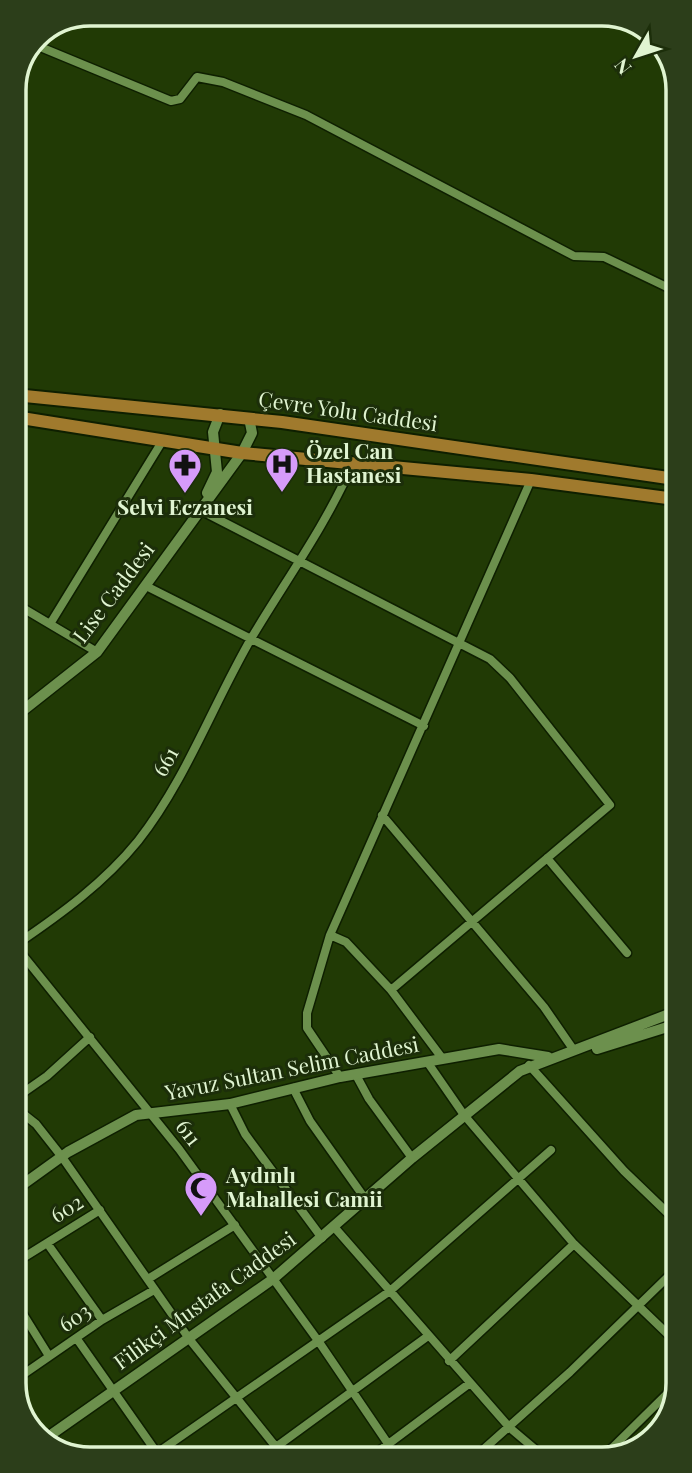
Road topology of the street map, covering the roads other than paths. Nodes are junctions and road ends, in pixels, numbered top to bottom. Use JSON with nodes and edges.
{"nodes":[{"id":1,"x":42,"y":48,"type":"edge"},
{"id":2,"x":666,"y":287,"type":"edge"},
{"id":3,"x":26,"y":396,"type":"edge"},
{"id":4,"x":220,"y":414,"type":"junction"},
{"id":5,"x":249,"y":418,"type":"junction"},
{"id":6,"x":26,"y":419,"type":"edge"},
{"id":7,"x":163,"y":440,"type":"junction"},
{"id":8,"x":214,"y":448,"type":"junction"},
{"id":9,"x":242,"y":453,"type":"junction"},
{"id":10,"x":353,"y":463,"type":"junction"},
{"id":11,"x":666,"y":478,"type":"edge"},
{"id":12,"x":531,"y":480,"type":"junction"},
{"id":13,"x":666,"y":498,"type":"edge"},
{"id":14,"x":200,"y":510,"type":"junction"},
{"id":15,"x":301,"y":559,"type":"junction"},
{"id":16,"x":146,"y":586,"type":"junction"},
{"id":17,"x":26,"y":610,"type":"edge"},
{"id":18,"x":50,"y":624,"type":"junction"},
{"id":19,"x":251,"y":639,"type":"junction"},
{"id":20,"x":460,"y":641,"type":"junction"},
{"id":21,"x":97,"y":652,"type":"junction"},
{"id":22,"x":26,"y":709,"type":"edge"},
{"id":23,"x":424,"y":726,"type":"junction"},
{"id":24,"x":382,"y":815,"type":"junction"},
{"id":25,"x":547,"y":858,"type":"junction"},
{"id":26,"x":473,"y":919,"type":"junction"},
{"id":27,"x":330,"y":936,"type":"junction"},
{"id":28,"x":26,"y":939,"type":"edge"},
{"id":29,"x":627,"y":953,"type":"dead end"},
{"id":30,"x":26,"y":957,"type":"edge"},
{"id":31,"x":391,"y":990,"type":"junction"},
{"id":32,"x":666,"y":1016,"type":"edge"},
{"id":33,"x":666,"y":1028,"type":"edge"},
{"id":34,"x":90,"y":1037,"type":"junction"},
{"id":35,"x":573,"y":1049,"type":"junction"},
{"id":36,"x":442,"y":1058,"type":"junction"},
{"id":37,"x":551,"y":1058,"type":"junction"},
{"id":38,"x":428,"y":1063,"type":"junction"},
{"id":39,"x":529,"y":1065,"type":"junction"},
{"id":40,"x":356,"y":1075,"type":"junction"},
{"id":41,"x":340,"y":1077,"type":"junction"},
{"id":42,"x":293,"y":1088,"type":"junction"},
{"id":43,"x":26,"y":1091,"type":"edge"},
{"id":44,"x":230,"y":1104,"type":"junction"},
{"id":45,"x":152,"y":1114,"type":"junction"},
{"id":46,"x":464,"y":1115,"type":"junction"},
{"id":47,"x":26,"y":1117,"type":"edge"},
{"id":48,"x":551,"y":1150,"type":"dead end"},
{"id":49,"x":62,"y":1157,"type":"junction"},
{"id":50,"x":412,"y":1158,"type":"junction"},
{"id":51,"x":517,"y":1180,"type":"junction"},
{"id":52,"x":26,"y":1182,"type":"edge"},
{"id":53,"x":366,"y":1200,"type":"junction"},
{"id":54,"x":100,"y":1210,"type":"junction"},
{"id":55,"x":666,"y":1211,"type":"edge"},
{"id":56,"x":235,"y":1225,"type":"junction"},
{"id":57,"x":335,"y":1228,"type":"junction"},
{"id":58,"x":322,"y":1238,"type":"junction"},
{"id":59,"x":47,"y":1243,"type":"junction"},
{"id":60,"x":574,"y":1244,"type":"junction"},
{"id":61,"x":26,"y":1254,"type":"edge"},
{"id":62,"x":666,"y":1278,"type":"edge"},
{"id":63,"x":148,"y":1279,"type":"junction"},
{"id":64,"x":273,"y":1279,"type":"junction"},
{"id":65,"x":154,"y":1290,"type":"junction"},
{"id":66,"x":390,"y":1291,"type":"junction"},
{"id":67,"x":636,"y":1307,"type":"junction"},
{"id":68,"x":26,"y":1319,"type":"edge"},
{"id":69,"x":103,"y":1320,"type":"junction"},
{"id":70,"x":666,"y":1333,"type":"edge"},
{"id":71,"x":428,"y":1336,"type":"junction"},
{"id":72,"x":76,"y":1339,"type":"junction"},
{"id":73,"x":190,"y":1340,"type":"junction"},
{"id":74,"x":318,"y":1342,"type":"junction"},
{"id":75,"x":49,"y":1356,"type":"junction"},
{"id":76,"x":449,"y":1361,"type":"junction"},
{"id":77,"x":26,"y":1372,"type":"edge"},
{"id":78,"x":470,"y":1383,"type":"junction"},
{"id":79,"x":113,"y":1392,"type":"junction"},
{"id":80,"x":353,"y":1394,"type":"junction"},
{"id":81,"x":663,"y":1397,"type":"edge"},
{"id":82,"x":235,"y":1398,"type":"junction"},
{"id":83,"x":510,"y":1428,"type":"junction"},
{"id":84,"x":52,"y":1434,"type":"edge"},
{"id":85,"x":389,"y":1445,"type":"junction"},
{"id":86,"x":614,"y":1446,"type":"edge"},
{"id":87,"x":153,"y":1447,"type":"edge"},
{"id":88,"x":164,"y":1447,"type":"edge"},
{"id":89,"x":276,"y":1447,"type":"edge"},
{"id":90,"x":278,"y":1447,"type":"edge"},
{"id":91,"x":386,"y":1447,"type":"edge"},
{"id":92,"x":487,"y":1447,"type":"edge"},
{"id":93,"x":533,"y":1447,"type":"edge"}],
"edges":[{"from":1,"to":2,"type":"street"},
{"from":3,"to":4,"type":"highway","name":"Çevre Yolu Caddesi"},
{"from":4,"to":5,"type":"highway","name":"Çevre Yolu Caddesi"},
{"from":4,"to":8,"type":"street"},
{"from":5,"to":9,"type":"street"},
{"from":5,"to":11,"type":"highway","name":"Çevre Yolu Caddesi"},
{"from":6,"to":7,"type":"highway"},
{"from":7,"to":8,"type":"highway"},
{"from":7,"to":18,"type":"street"},
{"from":8,"to":9,"type":"highway"},
{"from":8,"to":14,"type":"street","name":"Lise Caddesi"},
{"from":9,"to":10,"type":"highway"},
{"from":9,"to":14,"type":"street","name":"Lise Caddesi"},
{"from":10,"to":12,"type":"highway"},
{"from":10,"to":15,"type":"street","name":"661"},
{"from":12,"to":13,"type":"highway"},
{"from":12,"to":20,"type":"street"},
{"from":14,"to":15,"type":"street"},
{"from":14,"to":16,"type":"street","name":"Lise Caddesi"},
{"from":15,"to":19,"type":"street","name":"661"},
{"from":15,"to":20,"type":"street"},
{"from":16,"to":19,"type":"street"},
{"from":16,"to":21,"type":"street","name":"Lise Caddesi"},
{"from":17,"to":18,"type":"street"},
{"from":18,"to":21,"type":"street"},
{"from":19,"to":23,"type":"street"},
{"from":19,"to":28,"type":"street","name":"661"},
{"from":20,"to":23,"type":"street"},
{"from":20,"to":25,"type":"street"},
{"from":21,"to":22,"type":"street","name":"Lise Caddesi"},
{"from":23,"to":24,"type":"street"},
{"from":24,"to":26,"type":"street"},
{"from":24,"to":27,"type":"street"},
{"from":25,"to":26,"type":"street"},
{"from":25,"to":29,"type":"street"},
{"from":26,"to":31,"type":"street"},
{"from":26,"to":35,"type":"street"},
{"from":27,"to":31,"type":"street"},
{"from":27,"to":41,"type":"street"},
{"from":30,"to":34,"type":"street","name":"611"},
{"from":31,"to":36,"type":"street"},
{"from":32,"to":35,"type":"street","name":"Filikçi Mustafa Caddesi"},
{"from":33,"to":37,"type":"street","name":"Filikçi Mustafa Caddesi"},
{"from":34,"to":43,"type":"street"},
{"from":34,"to":45,"type":"street","name":"611"},
{"from":35,"to":37,"type":"street","name":"Filikçi Mustafa Caddesi"},
{"from":36,"to":37,"type":"street","name":"Yavuz Sultan Selim Caddesi"},
{"from":36,"to":38,"type":"street","name":"Yavuz Sultan Selim Caddesi"},
{"from":37,"to":39,"type":"street","name":"Filikçi Mustafa Caddesi"},
{"from":38,"to":40,"type":"street","name":"Yavuz Sultan Selim Caddesi"},
{"from":38,"to":46,"type":"street"},
{"from":39,"to":46,"type":"street","name":"Filikçi Mustafa Caddesi"},
{"from":39,"to":55,"type":"street"},
{"from":40,"to":41,"type":"street","name":"Yavuz Sultan Selim Caddesi"},
{"from":40,"to":50,"type":"street"},
{"from":41,"to":42,"type":"street","name":"Yavuz Sultan Selim Caddesi"},
{"from":42,"to":44,"type":"street","name":"Yavuz Sultan Selim Caddesi"},
{"from":42,"to":53,"type":"street"},
{"from":44,"to":45,"type":"street","name":"Yavuz Sultan Selim Caddesi"},
{"from":44,"to":58,"type":"street"},
{"from":45,"to":49,"type":"street","name":"Yavuz Sultan Selim Caddesi"},
{"from":45,"to":56,"type":"street","name":"611"},
{"from":46,"to":50,"type":"street","name":"Filikçi Mustafa Caddesi"},
{"from":46,"to":51,"type":"street"},
{"from":47,"to":49,"type":"street"},
{"from":48,"to":51,"type":"street"},
{"from":49,"to":52,"type":"street","name":"Yavuz Sultan Selim Caddesi"},
{"from":49,"to":54,"type":"street"},
{"from":50,"to":53,"type":"street","name":"Filikçi Mustafa Caddesi"},
{"from":51,"to":60,"type":"street"},
{"from":51,"to":66,"type":"street"},
{"from":53,"to":57,"type":"street","name":"Filikçi Mustafa Caddesi"},
{"from":54,"to":59,"type":"street","name":"602"},
{"from":54,"to":63,"type":"street"},
{"from":56,"to":63,"type":"street"},
{"from":56,"to":64,"type":"street","name":"611"},
{"from":57,"to":58,"type":"street","name":"Filikçi Mustafa Caddesi"},
{"from":57,"to":66,"type":"street"},
{"from":58,"to":64,"type":"street","name":"Filikçi Mustafa Caddesi"},
{"from":59,"to":61,"type":"street","name":"602"},
{"from":59,"to":69,"type":"street"},
{"from":60,"to":67,"type":"street"},
{"from":60,"to":76,"type":"street"},
{"from":62,"to":67,"type":"street"},
{"from":63,"to":65,"type":"street"},
{"from":64,"to":73,"type":"street","name":"Filikçi Mustafa Caddesi"},
{"from":64,"to":74,"type":"street","name":"611"},
{"from":65,"to":69,"type":"street","name":"603"},
{"from":65,"to":73,"type":"street"},
{"from":66,"to":71,"type":"street"},
{"from":66,"to":74,"type":"street"},
{"from":67,"to":70,"type":"street"},
{"from":67,"to":83,"type":"street"},
{"from":68,"to":75,"type":"street"},
{"from":69,"to":72,"type":"street","name":"603"},
{"from":71,"to":76,"type":"street"},
{"from":71,"to":80,"type":"street"},
{"from":72,"to":75,"type":"street","name":"603"},
{"from":72,"to":79,"type":"street"},
{"from":73,"to":79,"type":"street","name":"Filikçi Mustafa Caddesi"},
{"from":73,"to":82,"type":"street"},
{"from":74,"to":80,"type":"street","name":"611"},
{"from":74,"to":82,"type":"street"},
{"from":75,"to":77,"type":"street","name":"603"},
{"from":76,"to":78,"type":"street"},
{"from":78,"to":83,"type":"street"},
{"from":78,"to":85,"type":"street"},
{"from":79,"to":84,"type":"street","name":"Filikçi Mustafa Caddesi"},
{"from":79,"to":87,"type":"street"},
{"from":80,"to":85,"type":"street","name":"611"},
{"from":80,"to":90,"type":"street"},
{"from":81,"to":86,"type":"street"},
{"from":82,"to":88,"type":"street"},
{"from":82,"to":89,"type":"street"},
{"from":83,"to":92,"type":"street"},
{"from":83,"to":93,"type":"street"},
{"from":85,"to":91,"type":"street"}]}
